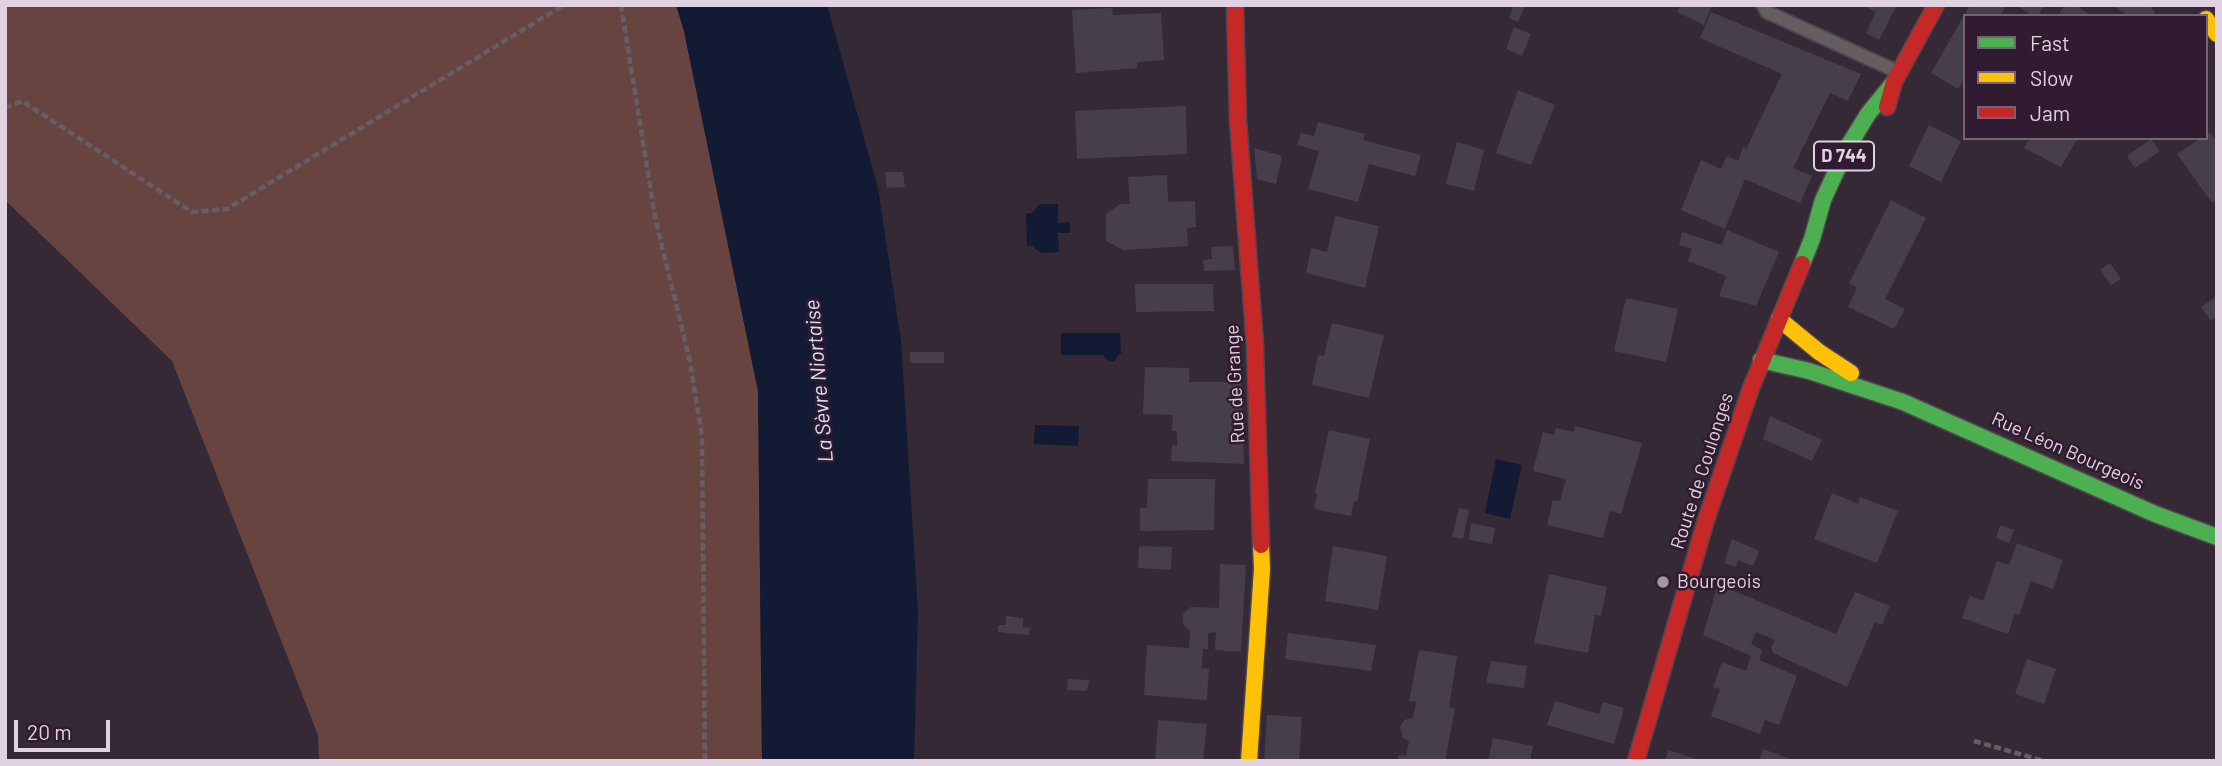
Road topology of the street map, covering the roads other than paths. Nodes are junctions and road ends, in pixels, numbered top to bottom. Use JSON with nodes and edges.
{"nodes":[{"id":1,"x":1235,"y":5,"type":"edge"},
{"id":2,"x":1763,"y":5,"type":"edge"},
{"id":3,"x":1936,"y":5,"type":"edge"},
{"id":4,"x":1897,"y":77,"type":"junction"},
{"id":5,"x":1882,"y":121,"type":"dead end"},
{"id":6,"x":1842,"y":195,"type":"dead end"},
{"id":7,"x":1812,"y":239,"type":"junction"},
{"id":8,"x":1779,"y":319,"type":"junction"},
{"id":9,"x":1761,"y":360,"type":"junction"},
{"id":10,"x":1903,"y":402,"type":"junction"},
{"id":11,"x":2217,"y":537,"type":"edge"},
{"id":12,"x":1250,"y":761,"type":"edge"},
{"id":13,"x":1636,"y":761,"type":"edge"}],
"edges":[{"from":1,"to":12,"type":"street","name":"Rue de Grange"},
{"from":2,"to":4,"type":"lane"},
{"from":3,"to":4,"type":"street","name":"Route de Coulonges","number":"D 744"},
{"from":4,"to":5,"type":"street","name":"Route de Coulonges","number":"D 744"},
{"from":4,"to":7,"type":"street","name":"Route de Coulonges","number":"D 744"},
{"from":6,"to":7,"type":"street","name":"Route de Coulonges","number":"D 744"},
{"from":7,"to":8,"type":"street","name":"Route de Coulonges","number":"D 744"},
{"from":8,"to":9,"type":"street","name":"Route de Coulonges","number":"D 744"},
{"from":8,"to":10,"type":"street","name":"Rue Léon Bourgeois"},
{"from":9,"to":10,"type":"street","name":"Rue Léon Bourgeois"},
{"from":9,"to":13,"type":"street","name":"Route de Coulonges","number":"D 744"},
{"from":10,"to":11,"type":"street","name":"Rue Léon Bourgeois"}]}
